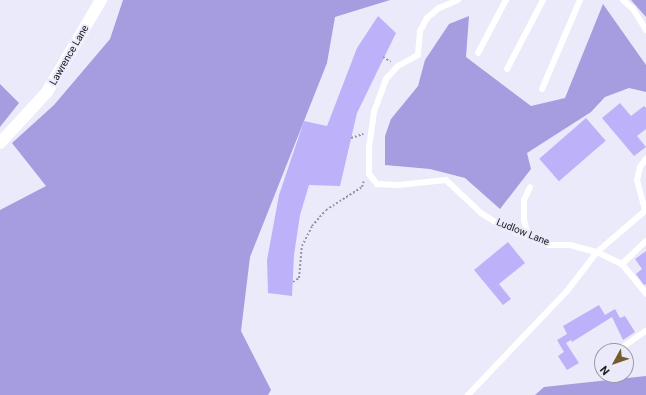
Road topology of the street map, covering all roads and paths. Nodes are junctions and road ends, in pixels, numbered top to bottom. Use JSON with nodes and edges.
{"nodes":[{"id":1,"x":101,"y":0,"type":"edge"},
{"id":2,"x":458,"y":0,"type":"edge"},
{"id":3,"x":506,"y":0,"type":"edge"},
{"id":4,"x":543,"y":0,"type":"edge"},
{"id":5,"x":580,"y":0,"type":"edge"},
{"id":6,"x":623,"y":0,"type":"edge"},
{"id":7,"x":646,"y":30,"type":"edge"},
{"id":8,"x":478,"y":53,"type":"dead end"},
{"id":9,"x":383,"y":57,"type":"dead end"},
{"id":10,"x":396,"y":64,"type":"dead end"},
{"id":11,"x":507,"y":70,"type":"dead end"},
{"id":12,"x":542,"y":89,"type":"dead end"},
{"id":13,"x":366,"y":133,"type":"dead end"},
{"id":14,"x":351,"y":138,"type":"dead end"},
{"id":15,"x":0,"y":143,"type":"edge"},
{"id":16,"x":646,"y":159,"type":"edge"},
{"id":17,"x":530,"y":188,"type":"dead end"},
{"id":18,"x":646,"y":210,"type":"edge"},
{"id":19,"x":528,"y":236,"type":"junction"},
{"id":20,"x":646,"y":241,"type":"edge"},
{"id":21,"x":597,"y":252,"type":"junction"},
{"id":22,"x":622,"y":264,"type":"junction"},
{"id":23,"x":646,"y":294,"type":"edge"},
{"id":24,"x":646,"y":331,"type":"edge"},
{"id":25,"x":629,"y":343,"type":"edge"},
{"id":26,"x":468,"y":395,"type":"edge"}],
"edges":[{"from":1,"to":15,"type":"street","name":"Lawrence Lane"},
{"from":2,"to":19,"type":"lane","name":"Ludlow Lane"},
{"from":3,"to":8,"type":"lane"},
{"from":4,"to":11,"type":"lane"},
{"from":5,"to":12,"type":"lane"},
{"from":6,"to":7,"type":"lane"},
{"from":9,"to":10,"type":"path"},
{"from":13,"to":14,"type":"path"},
{"from":16,"to":18,"type":"lane"},
{"from":17,"to":19,"type":"lane"},
{"from":18,"to":21,"type":"lane"},
{"from":19,"to":21,"type":"lane","name":"Ludlow Lane"},
{"from":20,"to":22,"type":"lane"},
{"from":21,"to":22,"type":"lane","name":"Ludlow Lane"},
{"from":21,"to":26,"type":"lane"},
{"from":22,"to":23,"type":"lane"},
{"from":24,"to":25,"type":"lane"}]}
